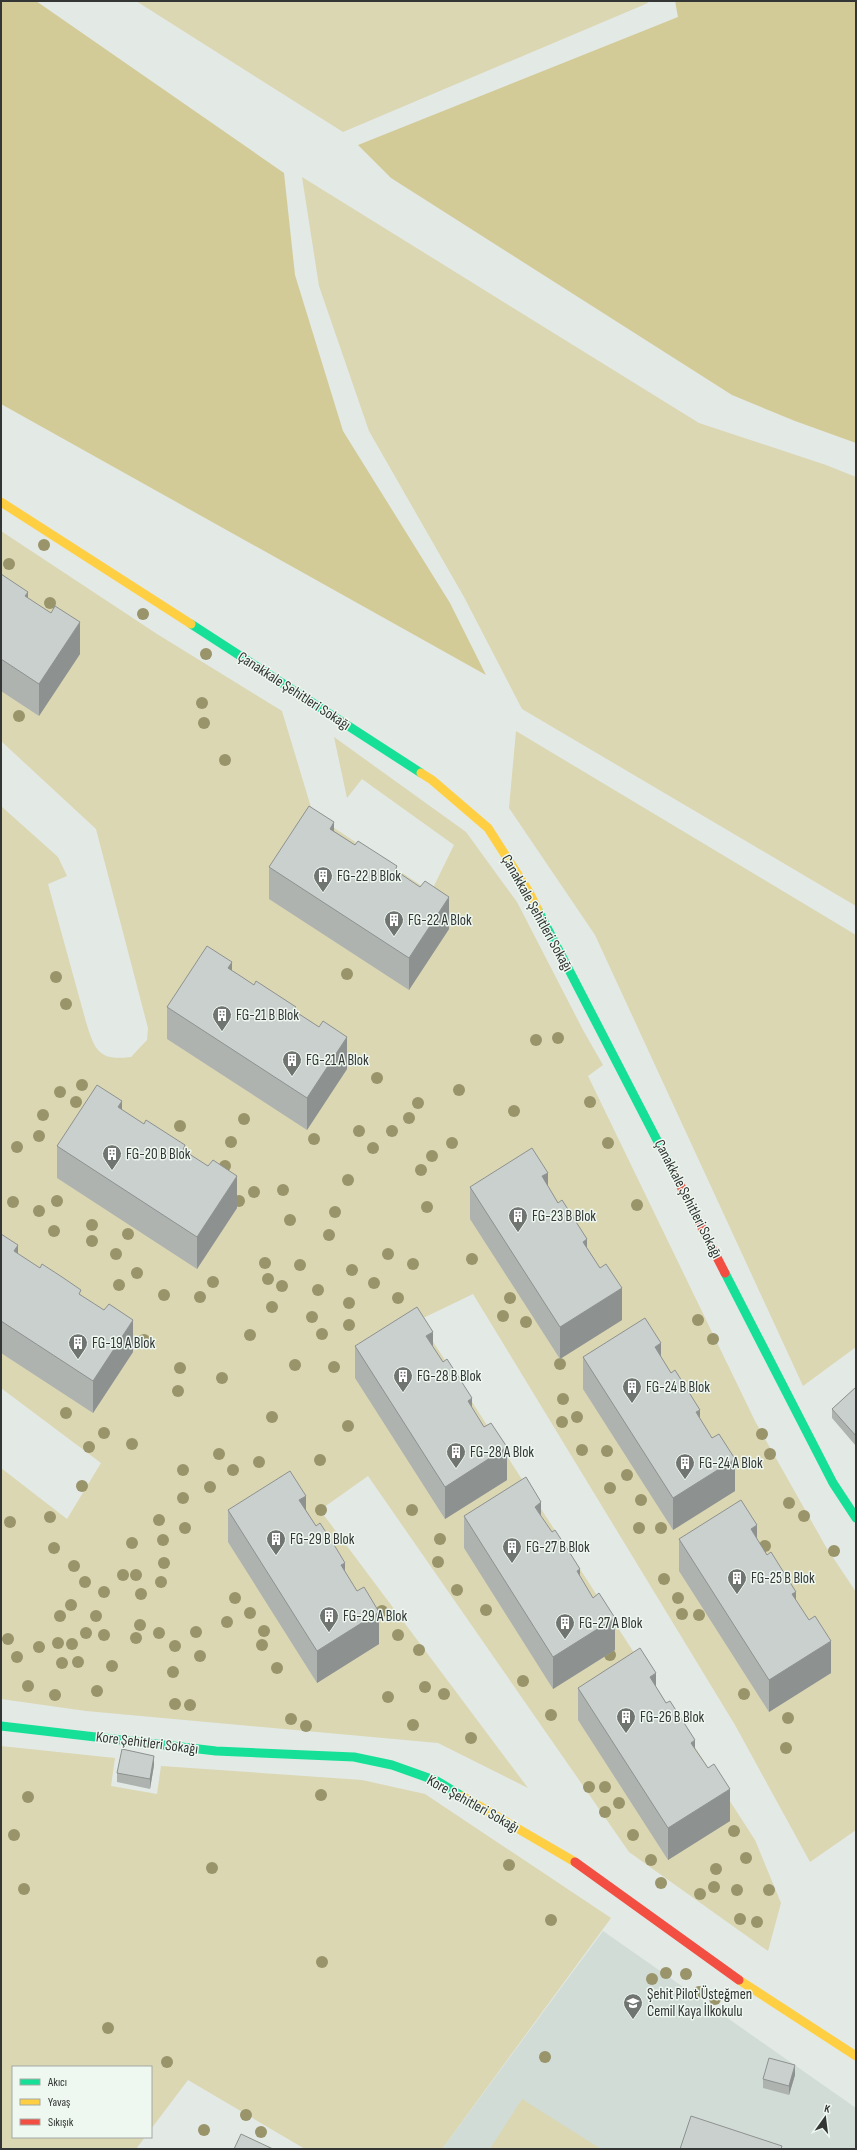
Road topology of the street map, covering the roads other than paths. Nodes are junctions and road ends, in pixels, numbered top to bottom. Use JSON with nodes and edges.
{"nodes":[{"id":1,"x":1,"y":502,"type":"edge"},
{"id":2,"x":856,"y":1518,"type":"edge"},
{"id":3,"x":1,"y":1726,"type":"edge"},
{"id":4,"x":856,"y":2056,"type":"edge"}],
"edges":[{"from":1,"to":2,"type":"street","name":"Çanakkale Şehitleri Sokağı"},
{"from":3,"to":4,"type":"street","name":"Kore Şehitleri Sokağı"}]}
